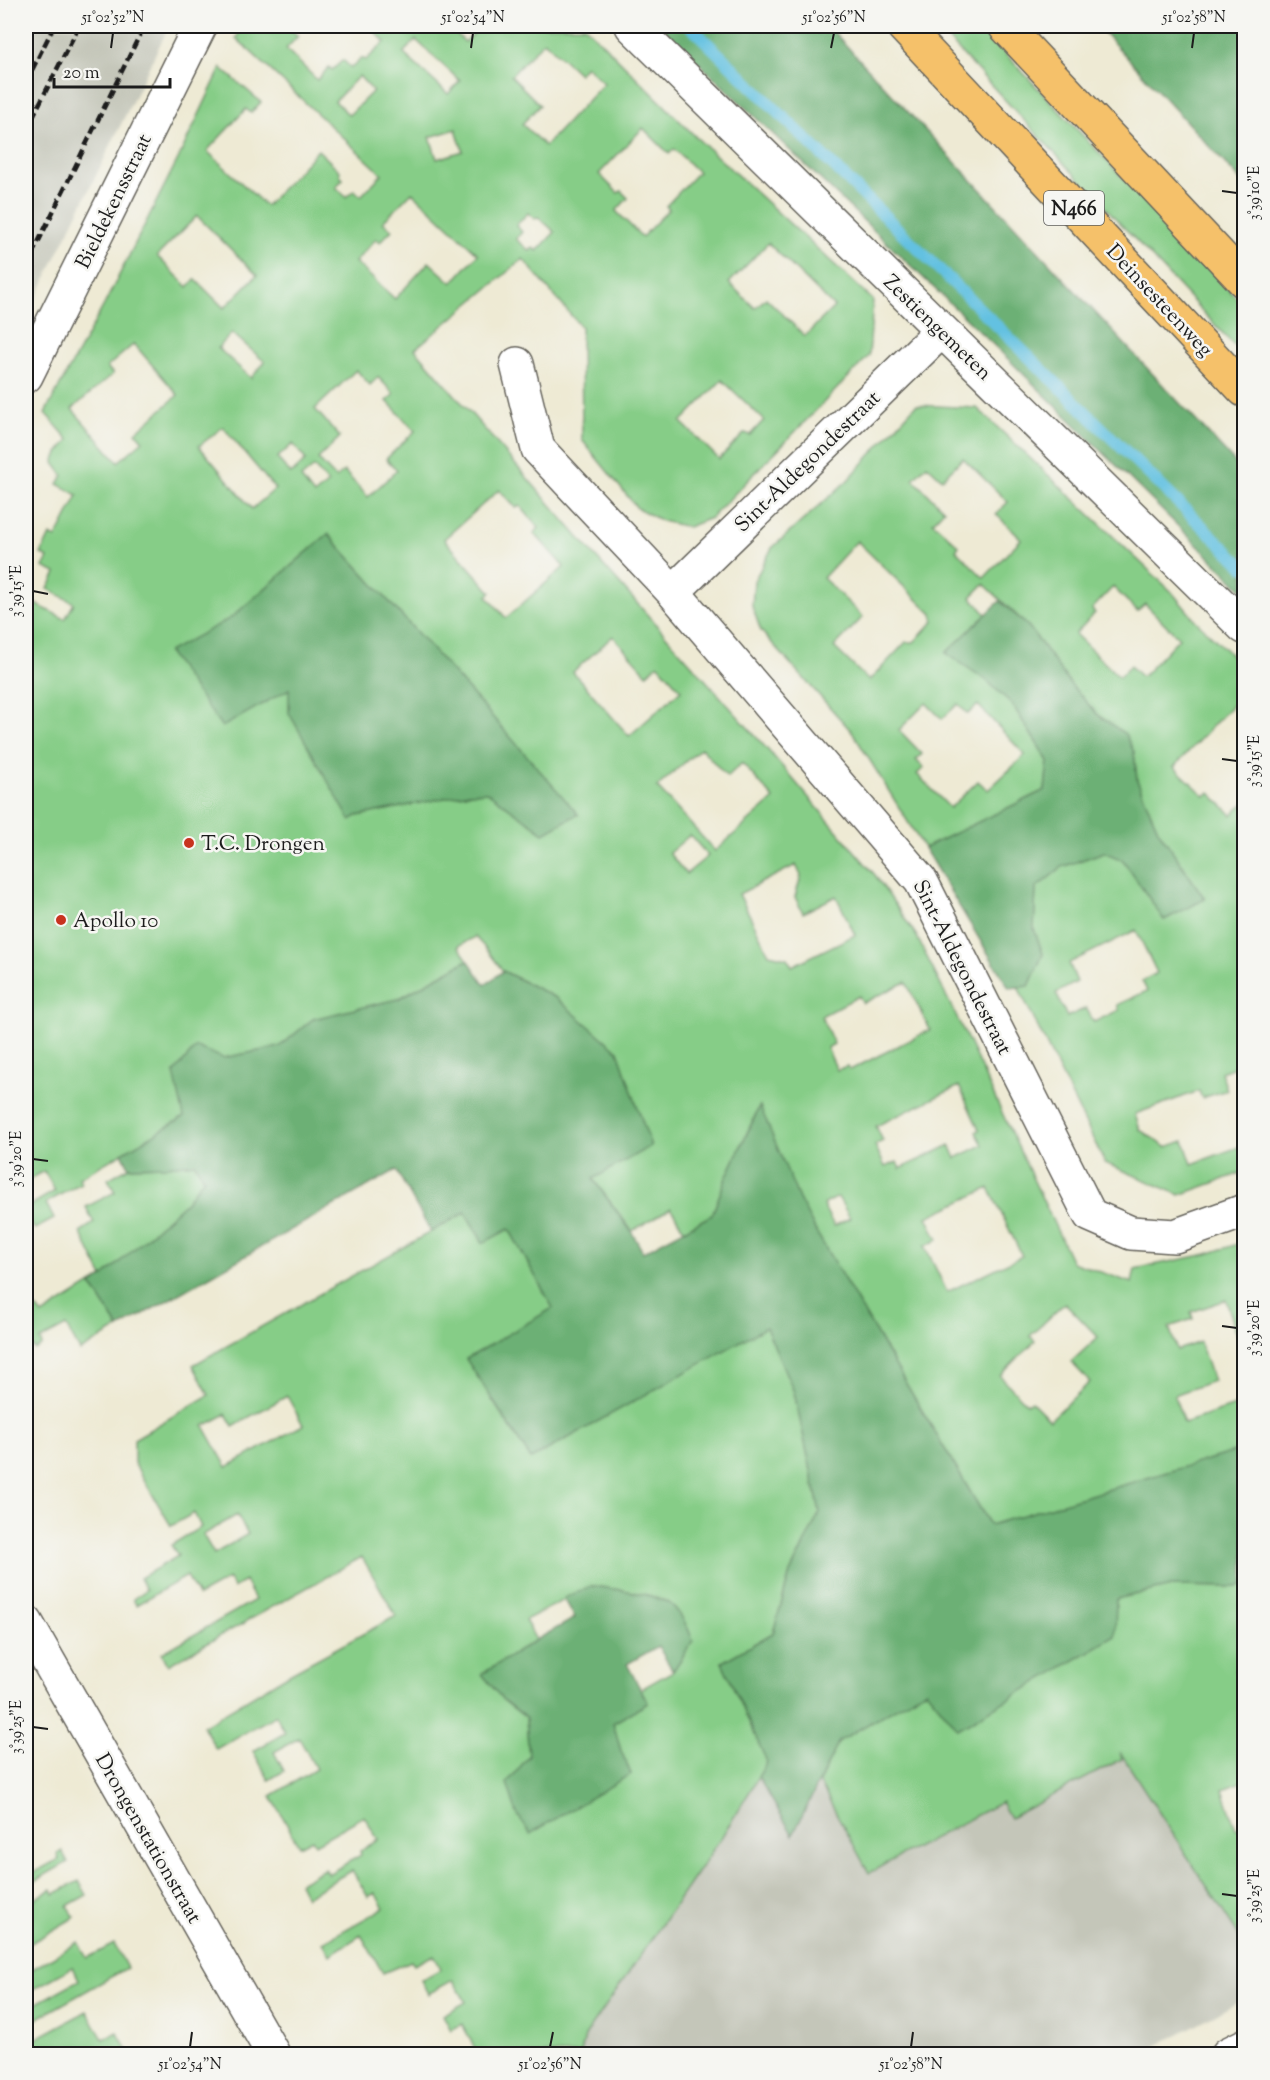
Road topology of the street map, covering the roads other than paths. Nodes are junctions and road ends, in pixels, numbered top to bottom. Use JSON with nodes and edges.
{"nodes":[{"id":1,"x":200,"y":26,"type":"edge"},
{"id":2,"x":632,"y":26,"type":"edge"},
{"id":3,"x":903,"y":26,"type":"edge"},
{"id":4,"x":1005,"y":26,"type":"edge"},
{"id":5,"x":1245,"y":281,"type":"edge"},
{"id":6,"x":941,"y":331,"type":"junction"},
{"id":7,"x":517,"y":364,"type":"dead end"},
{"id":8,"x":26,"y":376,"type":"edge"},
{"id":9,"x":1245,"y":390,"type":"edge"},
{"id":10,"x":673,"y":592,"type":"junction"},
{"id":11,"x":1245,"y":627,"type":"edge"},
{"id":12,"x":1245,"y":1211,"type":"edge"},
{"id":13,"x":26,"y":1622,"type":"edge"},
{"id":14,"x":1245,"y":2046,"type":"edge"},
{"id":15,"x":273,"y":2055,"type":"edge"},
{"id":16,"x":1228,"y":2055,"type":"edge"}],
"edges":[{"from":1,"to":8,"type":"street","name":"Bieldekensstraat"},
{"from":2,"to":6,"type":"street","name":"Zestiengemeten"},
{"from":3,"to":9,"type":"highway","name":"Deinsesteenweg","number":"N466"},
{"from":4,"to":5,"type":"highway"},
{"from":6,"to":10,"type":"street","name":"Sint-Aldegondestraat"},
{"from":6,"to":11,"type":"street","name":"Zestiengemeten"},
{"from":7,"to":10,"type":"street","name":"Sint-Aldegondestraat"},
{"from":10,"to":12,"type":"street","name":"Sint-Aldegondestraat"},
{"from":13,"to":15,"type":"street","name":"Drongenstationstraat"},
{"from":14,"to":16,"type":"street"}]}
